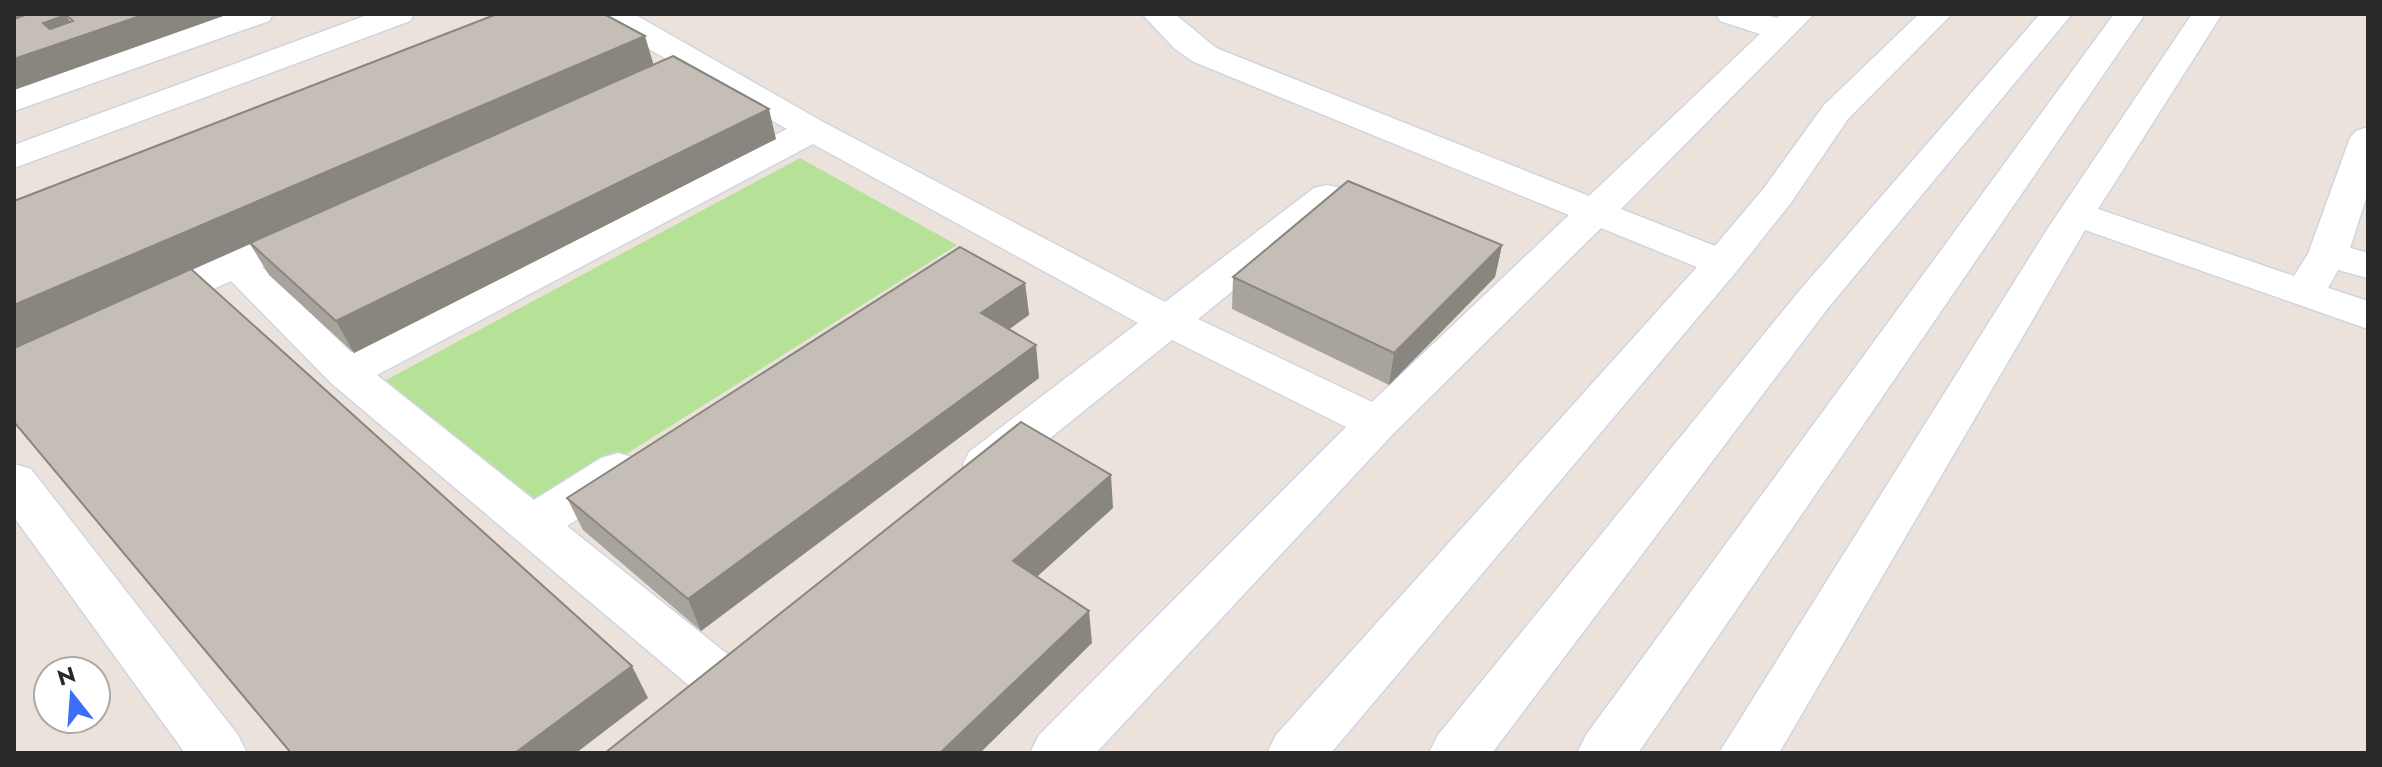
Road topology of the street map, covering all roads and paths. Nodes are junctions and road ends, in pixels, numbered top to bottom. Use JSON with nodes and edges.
{"nodes":[{"id":1,"x":258,"y":14,"type":"edge"},
{"id":2,"x":399,"y":14,"type":"edge"},
{"id":3,"x":612,"y":14,"type":"edge"},
{"id":4,"x":1157,"y":14,"type":"edge"},
{"id":5,"x":1731,"y":14,"type":"edge"},
{"id":6,"x":1937,"y":14,"type":"edge"},
{"id":7,"x":2057,"y":14,"type":"edge"},
{"id":8,"x":2130,"y":14,"type":"edge"},
{"id":9,"x":2207,"y":14,"type":"edge"},
{"id":10,"x":1790,"y":22,"type":"edge"},
{"id":11,"x":690,"y":59,"type":"junction"},
{"id":12,"x":647,"y":79,"type":"edge"},
{"id":13,"x":14,"y":101,"type":"edge"},
{"id":14,"x":813,"y":130,"type":"junction"},
{"id":15,"x":2368,"y":138,"type":"edge"},
{"id":16,"x":14,"y":157,"type":"edge"},
{"id":17,"x":1327,"y":196,"type":"edge"},
{"id":18,"x":1592,"y":211,"type":"junction"},
{"id":19,"x":349,"y":213,"type":"edge"},
{"id":20,"x":2076,"y":214,"type":"junction"},
{"id":21,"x":997,"y":227,"type":"junction"},
{"id":22,"x":957,"y":253,"type":"edge"},
{"id":23,"x":2328,"y":254,"type":"junction"},
{"id":24,"x":1722,"y":263,"type":"junction"},
{"id":25,"x":236,"y":264,"type":"junction"},
{"id":26,"x":2368,"y":266,"type":"edge"},
{"id":27,"x":2304,"y":293,"type":"junction"},
{"id":28,"x":2368,"y":316,"type":"edge"},
{"id":29,"x":111,"y":320,"type":"edge"},
{"id":30,"x":1166,"y":320,"type":"junction"},
{"id":31,"x":346,"y":373,"type":"junction"},
{"id":32,"x":1377,"y":423,"type":"junction"},
{"id":33,"x":651,"y":449,"type":"edge"},
{"id":34,"x":14,"y":481,"type":"edge"},
{"id":35,"x":954,"y":489,"type":"edge"},
{"id":36,"x":531,"y":525,"type":"junction"},
{"id":37,"x":755,"y":647,"type":"edge"},
{"id":38,"x":218,"y":753,"type":"edge"},
{"id":39,"x":1059,"y":753,"type":"edge"},
{"id":40,"x":1296,"y":753,"type":"edge"},
{"id":41,"x":1458,"y":753,"type":"edge"},
{"id":42,"x":1606,"y":753,"type":"edge"},
{"id":43,"x":1748,"y":753,"type":"edge"}],
"edges":[{"from":1,"to":13,"type":"street"},
{"from":2,"to":16,"type":"street"},
{"from":3,"to":11,"type":"street"},
{"from":4,"to":18,"type":"street"},
{"from":5,"to":10,"type":"street"},
{"from":6,"to":24,"type":"street"},
{"from":7,"to":41,"type":"street"},
{"from":8,"to":42,"type":"street"},
{"from":9,"to":20,"type":"street"},
{"from":10,"to":18,"type":"street"},
{"from":11,"to":12,"type":"street"},
{"from":11,"to":14,"type":"street"},
{"from":14,"to":21,"type":"street"},
{"from":14,"to":31,"type":"street"},
{"from":15,"to":23,"type":"street"},
{"from":17,"to":30,"type":"street"},
{"from":18,"to":24,"type":"street"},
{"from":18,"to":32,"type":"street"},
{"from":19,"to":25,"type":"street"},
{"from":20,"to":27,"type":"street"},
{"from":20,"to":43,"type":"street"},
{"from":21,"to":22,"type":"street"},
{"from":21,"to":30,"type":"street"},
{"from":23,"to":26,"type":"street"},
{"from":23,"to":27,"type":"street"},
{"from":24,"to":40,"type":"street"},
{"from":25,"to":29,"type":"street"},
{"from":25,"to":31,"type":"street"},
{"from":27,"to":28,"type":"street"},
{"from":30,"to":32,"type":"street"},
{"from":30,"to":35,"type":"street"},
{"from":31,"to":36,"type":"street"},
{"from":32,"to":39,"type":"street"},
{"from":33,"to":36,"type":"street"},
{"from":34,"to":38,"type":"street"},
{"from":36,"to":37,"type":"street"}]}
